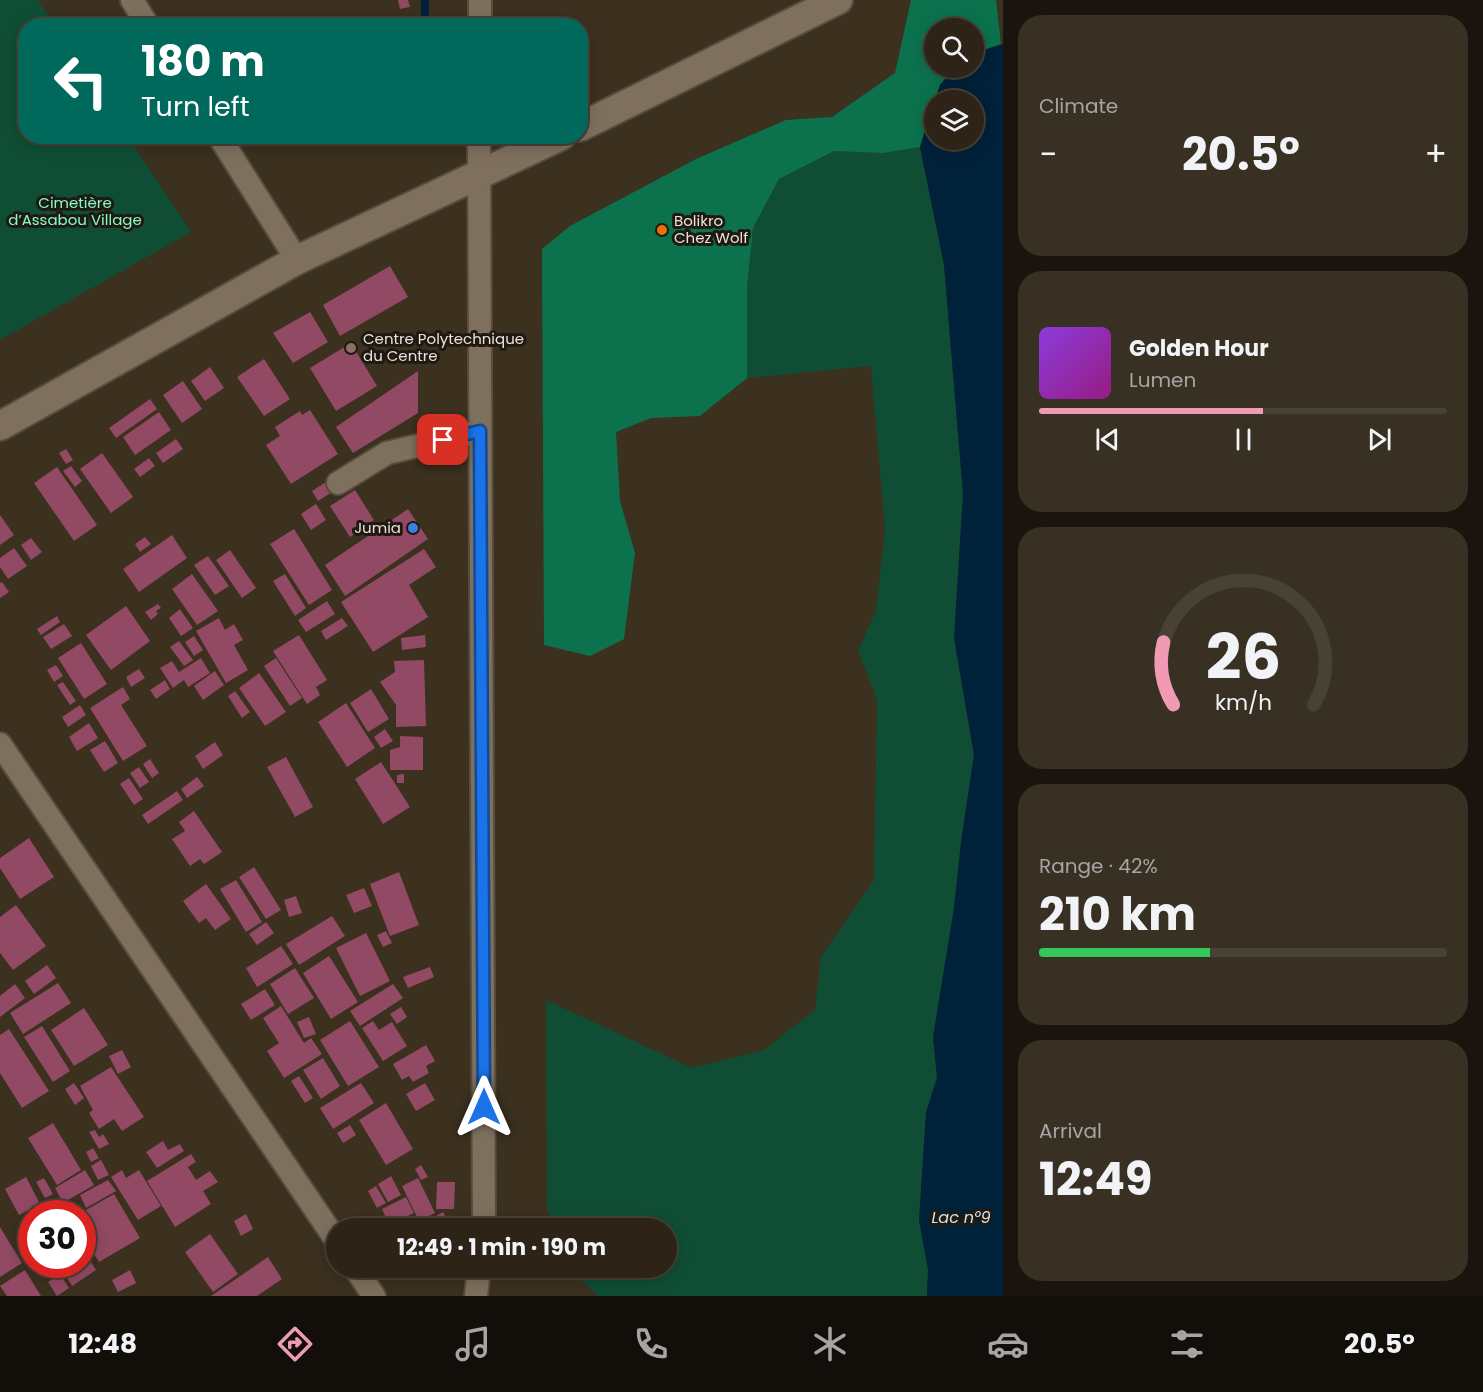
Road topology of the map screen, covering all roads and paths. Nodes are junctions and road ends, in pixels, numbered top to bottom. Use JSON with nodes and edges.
{"nodes":[{"id":1,"x":132,"y":0,"type":"edge"},
{"id":2,"x":480,"y":0,"type":"edge"},
{"id":3,"x":837,"y":0,"type":"edge"},
{"id":4,"x":143,"y":18,"type":"edge"},
{"id":5,"x":480,"y":18,"type":"edge"},
{"id":6,"x":588,"y":123,"type":"edge"},
{"id":7,"x":224,"y":144,"type":"edge"},
{"id":8,"x":479,"y":144,"type":"edge"},
{"id":9,"x":545,"y":144,"type":"edge"},
{"id":10,"x":479,"y":177,"type":"junction"},
{"id":11,"x":297,"y":260,"type":"junction"},
{"id":12,"x":0,"y":426,"type":"edge"},
{"id":13,"x":480,"y":431,"type":"junction"},
{"id":14,"x":338,"y":483,"type":"dead end"},
{"id":15,"x":0,"y":744,"type":"edge"},
{"id":16,"x":484,"y":1218,"type":"edge"},
{"id":17,"x":326,"y":1225,"type":"edge"},
{"id":18,"x":362,"y":1278,"type":"edge"},
{"id":19,"x":478,"y":1278,"type":"edge"},
{"id":20,"x":374,"y":1296,"type":"edge"},
{"id":21,"x":476,"y":1296,"type":"edge"}],
"edges":[{"from":1,"to":4,"type":"street"},
{"from":2,"to":5,"type":"street"},
{"from":3,"to":6,"type":"street"},
{"from":7,"to":11,"type":"street"},
{"from":8,"to":10,"type":"street"},
{"from":9,"to":10,"type":"street"},
{"from":10,"to":11,"type":"street"},
{"from":10,"to":13,"type":"street"},
{"from":11,"to":12,"type":"street"},
{"from":13,"to":14,"type":"street"},
{"from":13,"to":16,"type":"street"},
{"from":15,"to":17,"type":"street"},
{"from":18,"to":20,"type":"street"},
{"from":19,"to":21,"type":"street"}]}
